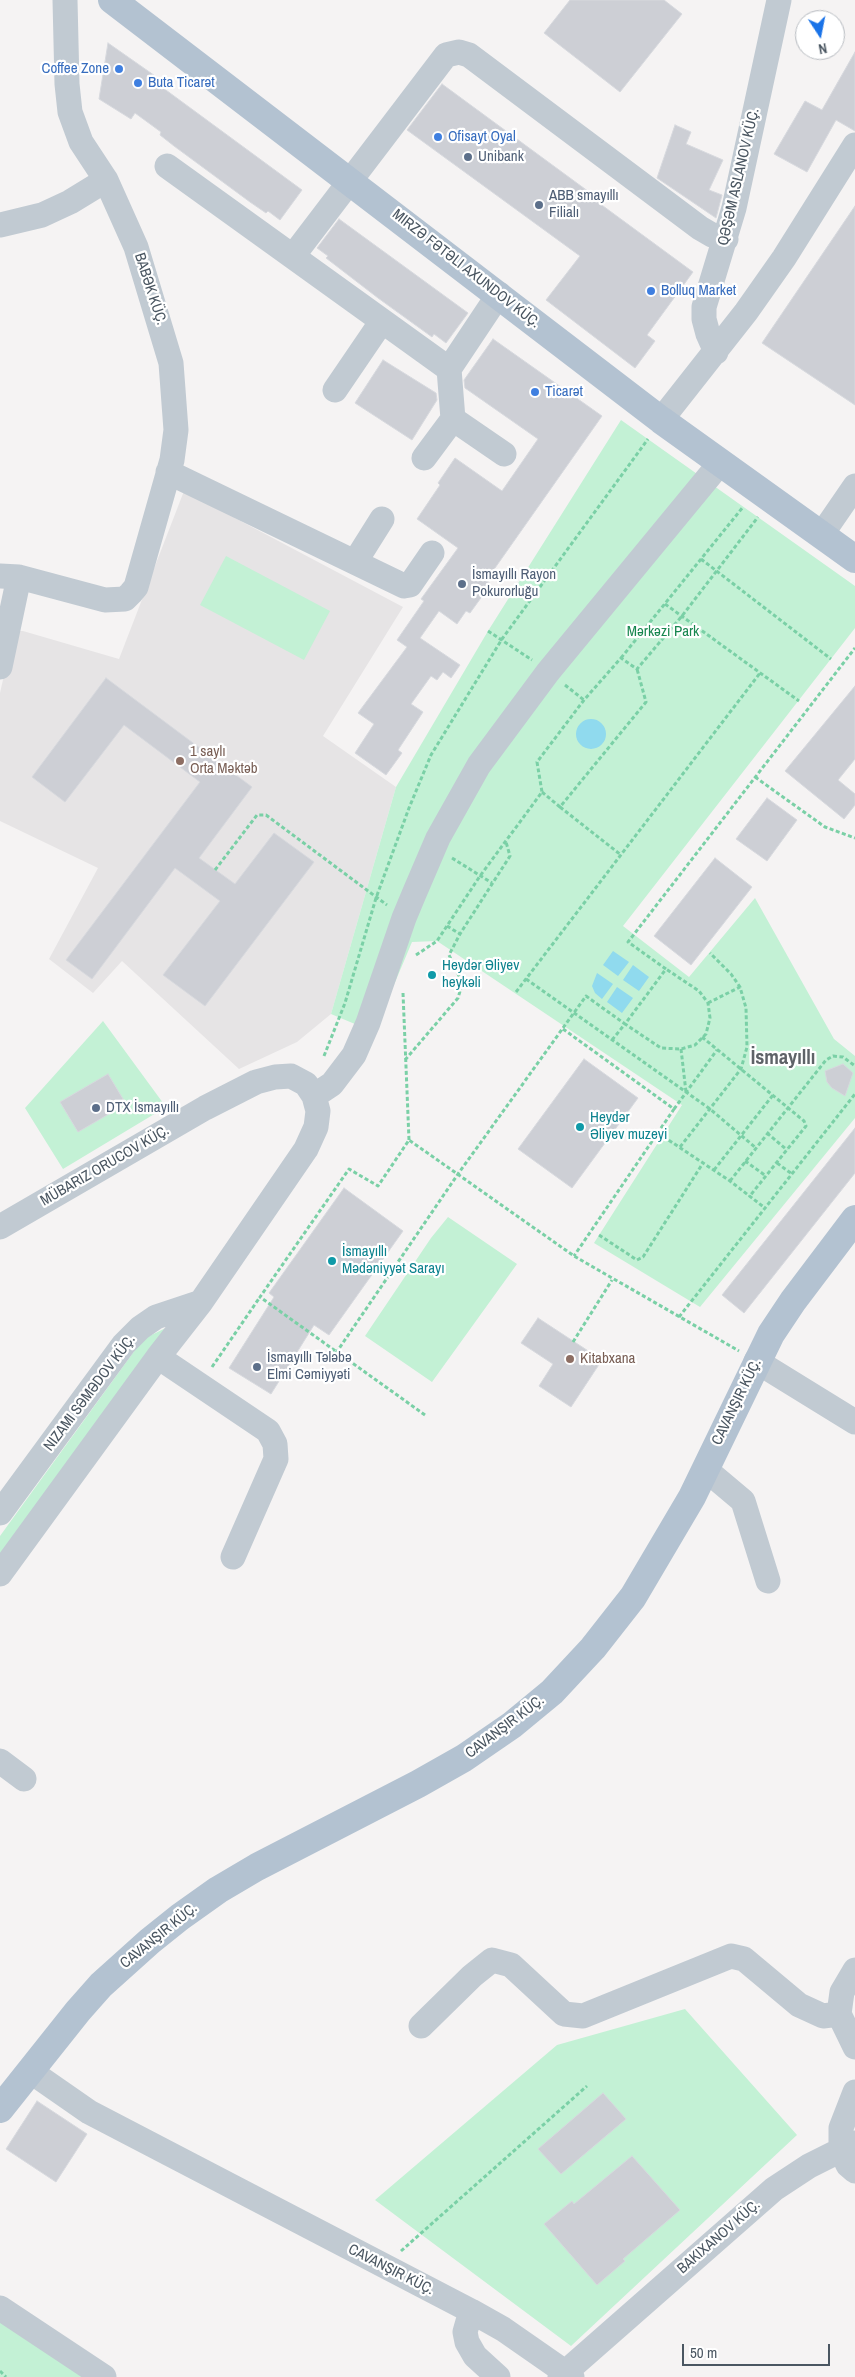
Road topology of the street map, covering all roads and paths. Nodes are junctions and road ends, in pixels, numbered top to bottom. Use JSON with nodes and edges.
{"nodes":[{"id":1,"x":65,"y":0,"type":"edge"},
{"id":2,"x":112,"y":0,"type":"edge"},
{"id":3,"x":779,"y":0,"type":"edge"},
{"id":4,"x":855,"y":145,"type":"edge"},
{"id":5,"x":167,"y":166,"type":"dead end"},
{"id":6,"x":106,"y":180,"type":"junction"},
{"id":7,"x":351,"y":181,"type":"junction"},
{"id":8,"x":0,"y":225,"type":"edge"},
{"id":9,"x":726,"y":239,"type":"junction"},
{"id":10,"x":293,"y":256,"type":"junction"},
{"id":11,"x":499,"y":294,"type":"junction"},
{"id":12,"x":382,"y":321,"type":"junction"},
{"id":13,"x":716,"y":352,"type":"junction"},
{"id":14,"x":449,"y":369,"type":"junction"},
{"id":15,"x":335,"y":390,"type":"dead end"},
{"id":16,"x":453,"y":419,"type":"junction"},
{"id":17,"x":661,"y":420,"type":"junction"},
{"id":18,"x":504,"y":454,"type":"dead end"},
{"id":19,"x":424,"y":458,"type":"dead end"},
{"id":20,"x":721,"y":462,"type":"junction"},
{"id":21,"x":168,"y":472,"type":"junction"},
{"id":22,"x":855,"y":486,"type":"edge"},
{"id":23,"x":744,"y":506,"type":"dead end"},
{"id":24,"x":758,"y":516,"type":"dead end"},
{"id":25,"x":382,"y":519,"type":"dead end"},
{"id":26,"x":822,"y":534,"type":"junction"},
{"id":27,"x":432,"y":553,"type":"dead end"},
{"id":28,"x":701,"y":558,"type":"junction"},
{"id":29,"x":855,"y":559,"type":"edge"},
{"id":30,"x":355,"y":562,"type":"junction"},
{"id":31,"x":716,"y":571,"type":"junction"},
{"id":32,"x":10,"y":576,"type":"edge"},
{"id":33,"x":665,"y":604,"type":"junction"},
{"id":34,"x":682,"y":616,"type":"junction"},
{"id":35,"x":855,"y":648,"type":"edge"},
{"id":36,"x":621,"y":658,"type":"junction"},
{"id":37,"x":831,"y":659,"type":"dead end"},
{"id":38,"x":0,"y":667,"type":"edge"},
{"id":39,"x":637,"y":669,"type":"junction"},
{"id":40,"x":760,"y":673,"type":"junction"},
{"id":41,"x":799,"y":701,"type":"dead end"},
{"id":42,"x":755,"y":777,"type":"junction"},
{"id":43,"x":542,"y":792,"type":"junction"},
{"id":44,"x":560,"y":806,"type":"junction"},
{"id":45,"x":855,"y":838,"type":"edge"},
{"id":46,"x":506,"y":842,"type":"junction"},
{"id":47,"x":434,"y":848,"type":"junction"},
{"id":48,"x":621,"y":855,"type":"junction"},
{"id":49,"x":215,"y":870,"type":"dead end"},
{"id":50,"x":480,"y":876,"type":"junction"},
{"id":51,"x":492,"y":883,"type":"junction"},
{"id":52,"x":376,"y":898,"type":"junction"},
{"id":53,"x":404,"y":918,"type":"junction"},
{"id":54,"x":447,"y":926,"type":"junction"},
{"id":55,"x":460,"y":934,"type":"junction"},
{"id":56,"x":710,"y":953,"type":"dead end"},
{"id":57,"x":414,"y":958,"type":"dead end"},
{"id":58,"x":666,"y":968,"type":"junction"},
{"id":59,"x":526,"y":979,"type":"junction"},
{"id":60,"x":403,"y":985,"type":"dead end"},
{"id":61,"x":740,"y":986,"type":"junction"},
{"id":62,"x":516,"y":992,"type":"dead end"},
{"id":63,"x":708,"y":1003,"type":"junction"},
{"id":64,"x":574,"y":1013,"type":"junction"},
{"id":65,"x":625,"y":1024,"type":"junction"},
{"id":66,"x":563,"y":1029,"type":"junction"},
{"id":67,"x":702,"y":1037,"type":"junction"},
{"id":68,"x":612,"y":1040,"type":"junction"},
{"id":69,"x":681,"y":1049,"type":"junction"},
{"id":70,"x":717,"y":1050,"type":"junction"},
{"id":71,"x":405,"y":1060,"type":"junction"},
{"id":72,"x":855,"y":1066,"type":"edge"},
{"id":73,"x":741,"y":1069,"type":"junction"},
{"id":74,"x":310,"y":1090,"type":"junction"},
{"id":75,"x":686,"y":1092,"type":"junction"},
{"id":76,"x":855,"y":1094,"type":"edge"},
{"id":77,"x":772,"y":1095,"type":"junction"},
{"id":78,"x":788,"y":1107,"type":"junction"},
{"id":79,"x":674,"y":1109,"type":"junction"},
{"id":80,"x":710,"y":1109,"type":"junction"},
{"id":81,"x":658,"y":1132,"type":"junction"},
{"id":82,"x":767,"y":1133,"type":"junction"},
{"id":83,"x":740,"y":1134,"type":"junction"},
{"id":84,"x":409,"y":1140,"type":"junction"},
{"id":85,"x":680,"y":1147,"type":"junction"},
{"id":86,"x":756,"y":1148,"type":"junction"},
{"id":87,"x":786,"y":1150,"type":"junction"},
{"id":88,"x":746,"y":1161,"type":"junction"},
{"id":89,"x":776,"y":1162,"type":"junction"},
{"id":90,"x":703,"y":1163,"type":"junction"},
{"id":91,"x":714,"y":1170,"type":"junction"},
{"id":92,"x":458,"y":1174,"type":"junction"},
{"id":93,"x":792,"y":1174,"type":"junction"},
{"id":94,"x":766,"y":1176,"type":"junction"},
{"id":95,"x":730,"y":1181,"type":"junction"},
{"id":96,"x":749,"y":1196,"type":"junction"},
{"id":97,"x":765,"y":1208,"type":"junction"},
{"id":98,"x":0,"y":1227,"type":"edge"},
{"id":99,"x":851,"y":1232,"type":"edge"},
{"id":100,"x":599,"y":1235,"type":"dead end"},
{"id":101,"x":574,"y":1256,"type":"junction"},
{"id":102,"x":612,"y":1280,"type":"junction"},
{"id":103,"x":260,"y":1297,"type":"junction"},
{"id":104,"x":201,"y":1302,"type":"junction"},
{"id":105,"x":679,"y":1317,"type":"junction"},
{"id":106,"x":573,"y":1342,"type":"dead end"},
{"id":107,"x":336,"y":1353,"type":"junction"},
{"id":108,"x":158,"y":1357,"type":"junction"},
{"id":109,"x":756,"y":1361,"type":"junction"},
{"id":110,"x":212,"y":1366,"type":"dead end"},
{"id":111,"x":425,"y":1415,"type":"dead end"},
{"id":112,"x":855,"y":1422,"type":"edge"},
{"id":113,"x":705,"y":1469,"type":"junction"},
{"id":114,"x":0,"y":1513,"type":"edge"},
{"id":115,"x":233,"y":1557,"type":"dead end"},
{"id":116,"x":0,"y":1574,"type":"edge"},
{"id":117,"x":768,"y":1581,"type":"dead end"},
{"id":118,"x":0,"y":1761,"type":"edge"},
{"id":119,"x":24,"y":1779,"type":"dead end"},
{"id":120,"x":855,"y":1970,"type":"edge"},
{"id":121,"x":839,"y":2014,"type":"junction"},
{"id":122,"x":421,"y":2026,"type":"dead end"},
{"id":123,"x":855,"y":2047,"type":"edge"},
{"id":124,"x":30,"y":2071,"type":"junction"},
{"id":125,"x":587,"y":2086,"type":"dead end"},
{"id":126,"x":855,"y":2092,"type":"edge"},
{"id":127,"x":0,"y":2109,"type":"edge"},
{"id":128,"x":848,"y":2146,"type":"edge"},
{"id":129,"x":855,"y":2171,"type":"edge"},
{"id":130,"x":384,"y":2267,"type":"junction"},
{"id":131,"x":0,"y":2308,"type":"edge"},
{"id":132,"x":471,"y":2311,"type":"junction"},
{"id":133,"x":0,"y":2371,"type":"edge"},
{"id":134,"x":566,"y":2375,"type":"edge"},
{"id":135,"x":6,"y":2377,"type":"edge"},
{"id":136,"x":104,"y":2377,"type":"edge"},
{"id":137,"x":498,"y":2377,"type":"edge"}],
"edges":[{"from":1,"to":6,"type":"street","name":"BABƏK KÜÇ."},
{"from":2,"to":7,"type":"main road","name":"MIRZƏ FƏTƏLI AXUNDOV KÜÇ."},
{"from":3,"to":9,"type":"street","name":"QƏŞƏM ASLANOV KÜÇ."},
{"from":4,"to":13,"type":"street"},
{"from":5,"to":10,"type":"street"},
{"from":6,"to":8,"type":"street"},
{"from":6,"to":21,"type":"street","name":"BABƏK KÜÇ."},
{"from":7,"to":9,"type":"street"},
{"from":7,"to":10,"type":"street"},
{"from":7,"to":11,"type":"main road","name":"MIRZƏ FƏTƏLI AXUNDOV KÜÇ."},
{"from":9,"to":13,"type":"street","name":"QƏŞƏM ASLANOV KÜÇ."},
{"from":10,"to":12,"type":"street"},
{"from":11,"to":14,"type":"street"},
{"from":11,"to":17,"type":"main road","name":"MIRZƏ FƏTƏLI AXUNDOV KÜÇ."},
{"from":12,"to":14,"type":"street"},
{"from":12,"to":15,"type":"street"},
{"from":13,"to":17,"type":"street"},
{"from":14,"to":16,"type":"street"},
{"from":16,"to":18,"type":"street"},
{"from":16,"to":19,"type":"street"},
{"from":17,"to":20,"type":"main road","name":"MIRZƏ FƏTƏLI AXUNDOV KÜÇ."},
{"from":17,"to":52,"type":"path"},
{"from":20,"to":26,"type":"main road","name":"MIRZƏ FƏTƏLI AXUNDOV KÜÇ."},
{"from":20,"to":47,"type":"street"},
{"from":21,"to":30,"type":"street"},
{"from":21,"to":32,"type":"street","name":"BABƏK KÜÇ."},
{"from":22,"to":26,"type":"street"},
{"from":23,"to":28,"type":"path"},
{"from":24,"to":31,"type":"path"},
{"from":25,"to":30,"type":"street"},
{"from":26,"to":29,"type":"main road","name":"MIRZƏ FƏTƏLI AXUNDOV KÜÇ."},
{"from":27,"to":30,"type":"street"},
{"from":28,"to":31,"type":"path"},
{"from":28,"to":33,"type":"path"},
{"from":31,"to":34,"type":"path"},
{"from":31,"to":37,"type":"path"},
{"from":32,"to":38,"type":"street"},
{"from":33,"to":34,"type":"path"},
{"from":33,"to":36,"type":"path"},
{"from":34,"to":39,"type":"path"},
{"from":34,"to":40,"type":"path"},
{"from":35,"to":42,"type":"path"},
{"from":36,"to":39,"type":"path"},
{"from":36,"to":43,"type":"path"},
{"from":39,"to":44,"type":"path"},
{"from":40,"to":41,"type":"path"},
{"from":40,"to":48,"type":"path"},
{"from":42,"to":45,"type":"path"},
{"from":42,"to":58,"type":"path"},
{"from":43,"to":44,"type":"path"},
{"from":43,"to":46,"type":"path"},
{"from":44,"to":48,"type":"path"},
{"from":46,"to":50,"type":"path"},
{"from":46,"to":51,"type":"path"},
{"from":47,"to":50,"type":"path"},
{"from":47,"to":53,"type":"street"},
{"from":48,"to":59,"type":"path"},
{"from":49,"to":52,"type":"path"},
{"from":50,"to":51,"type":"path"},
{"from":50,"to":54,"type":"path"},
{"from":51,"to":55,"type":"path"},
{"from":52,"to":53,"type":"path"},
{"from":52,"to":74,"type":"path"},
{"from":53,"to":74,"type":"street"},
{"from":54,"to":55,"type":"path"},
{"from":54,"to":57,"type":"path"},
{"from":55,"to":71,"type":"path"},
{"from":56,"to":61,"type":"path"},
{"from":58,"to":63,"type":"path"},
{"from":58,"to":65,"type":"path"},
{"from":59,"to":62,"type":"path"},
{"from":59,"to":64,"type":"path"},
{"from":60,"to":71,"type":"path"},
{"from":61,"to":63,"type":"path"},
{"from":61,"to":73,"type":"path"},
{"from":63,"to":67,"type":"path"},
{"from":64,"to":65,"type":"path"},
{"from":64,"to":66,"type":"path"},
{"from":64,"to":68,"type":"path"},
{"from":65,"to":68,"type":"path"},
{"from":65,"to":69,"type":"path"},
{"from":66,"to":79,"type":"path"},
{"from":66,"to":92,"type":"path"},
{"from":67,"to":69,"type":"path"},
{"from":67,"to":70,"type":"path"},
{"from":68,"to":75,"type":"path"},
{"from":69,"to":75,"type":"path"},
{"from":70,"to":73,"type":"path"},
{"from":70,"to":75,"type":"path"},
{"from":71,"to":84,"type":"path"},
{"from":72,"to":78,"type":"path"},
{"from":73,"to":77,"type":"path"},
{"from":73,"to":80,"type":"path"},
{"from":74,"to":98,"type":"street","name":"MÜBARIZ ORUCOV KÜÇ."},
{"from":74,"to":104,"type":"street"},
{"from":75,"to":79,"type":"path"},
{"from":75,"to":80,"type":"path"},
{"from":76,"to":93,"type":"path"},
{"from":77,"to":78,"type":"path"},
{"from":77,"to":83,"type":"path"},
{"from":78,"to":82,"type":"path"},
{"from":78,"to":87,"type":"path"},
{"from":79,"to":81,"type":"path"},
{"from":80,"to":83,"type":"path"},
{"from":80,"to":85,"type":"path"},
{"from":81,"to":85,"type":"path"},
{"from":81,"to":101,"type":"path"},
{"from":82,"to":86,"type":"path"},
{"from":82,"to":87,"type":"path"},
{"from":83,"to":86,"type":"path"},
{"from":83,"to":91,"type":"path"},
{"from":84,"to":92,"type":"path"},
{"from":84,"to":103,"type":"path"},
{"from":85,"to":90,"type":"path"},
{"from":86,"to":88,"type":"path"},
{"from":87,"to":89,"type":"path"},
{"from":88,"to":94,"type":"path"},
{"from":88,"to":95,"type":"path"},
{"from":89,"to":93,"type":"path"},
{"from":89,"to":94,"type":"path"},
{"from":90,"to":91,"type":"path"},
{"from":90,"to":100,"type":"path"},
{"from":91,"to":95,"type":"path"},
{"from":92,"to":101,"type":"path"},
{"from":92,"to":107,"type":"path"},
{"from":93,"to":97,"type":"path"},
{"from":94,"to":96,"type":"path"},
{"from":95,"to":96,"type":"path"},
{"from":96,"to":97,"type":"path"},
{"from":97,"to":105,"type":"path"},
{"from":99,"to":109,"type":"main road"},
{"from":101,"to":102,"type":"path"},
{"from":102,"to":105,"type":"path"},
{"from":102,"to":106,"type":"path"},
{"from":103,"to":107,"type":"path"},
{"from":103,"to":110,"type":"path"},
{"from":104,"to":108,"type":"street"},
{"from":104,"to":114,"type":"street","name":"NIZAMI SƏMƏDOV KÜÇ."},
{"from":105,"to":109,"type":"path"},
{"from":107,"to":111,"type":"path"},
{"from":108,"to":115,"type":"street"},
{"from":108,"to":116,"type":"street"},
{"from":109,"to":112,"type":"street"},
{"from":109,"to":113,"type":"main road"},
{"from":113,"to":117,"type":"street"},
{"from":113,"to":124,"type":"main road"},
{"from":118,"to":119,"type":"street"},
{"from":120,"to":121,"type":"street"},
{"from":121,"to":122,"type":"street"},
{"from":121,"to":123,"type":"street"},
{"from":124,"to":127,"type":"main road"},
{"from":124,"to":130,"type":"street"},
{"from":125,"to":130,"type":"path"},
{"from":126,"to":128,"type":"street"},
{"from":128,"to":129,"type":"street"},
{"from":128,"to":134,"type":"street"},
{"from":130,"to":132,"type":"street"},
{"from":131,"to":136,"type":"street"},
{"from":132,"to":134,"type":"street"},
{"from":132,"to":137,"type":"street"},
{"from":133,"to":135,"type":"path"}]}
